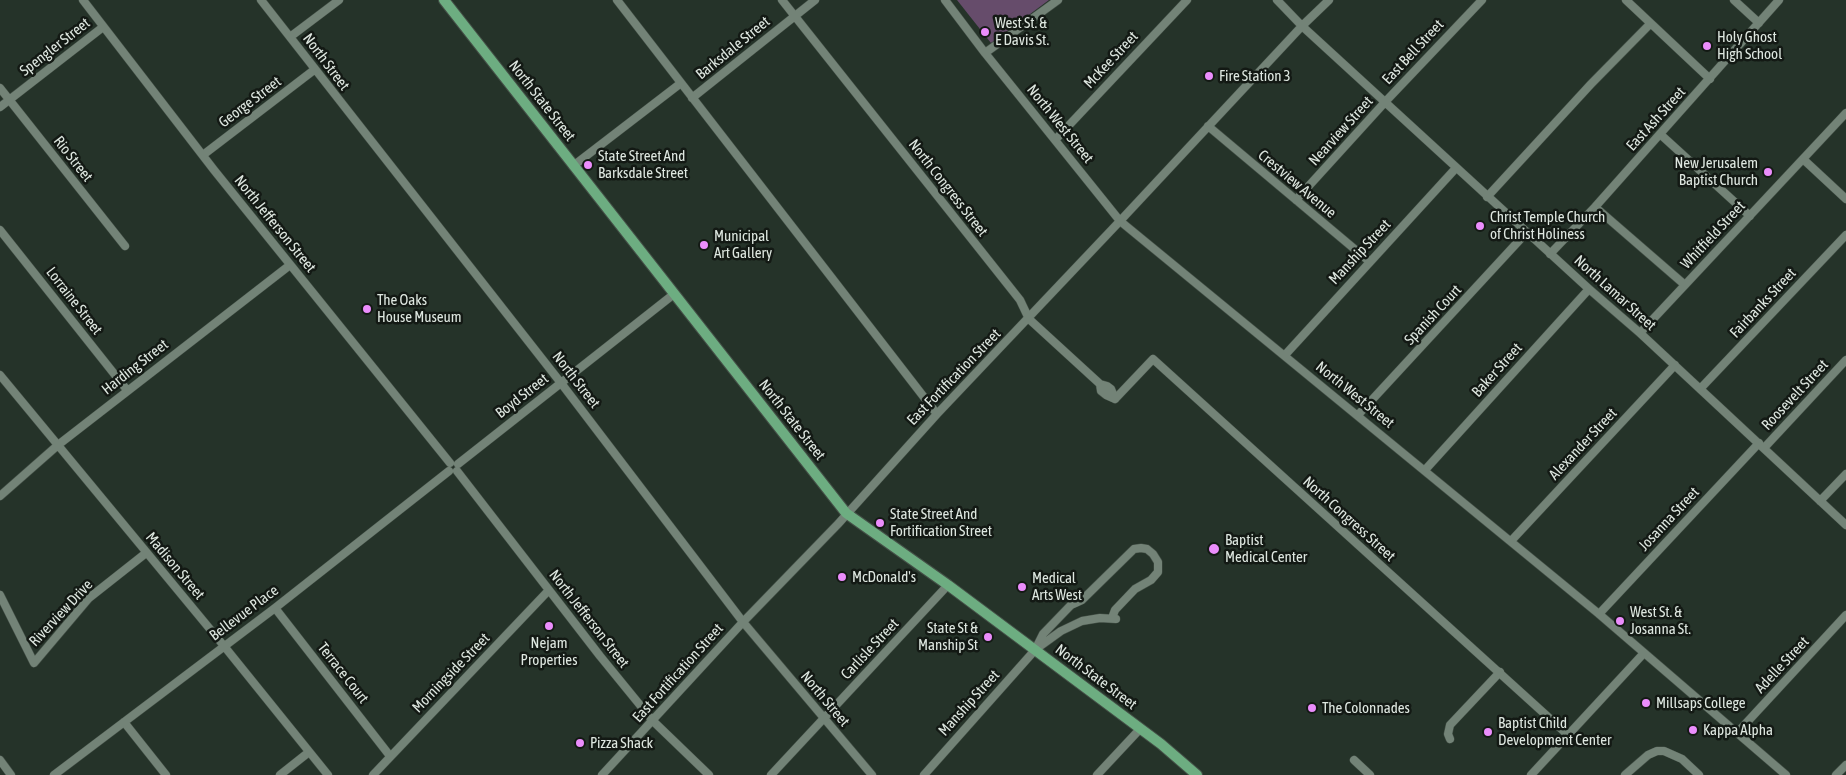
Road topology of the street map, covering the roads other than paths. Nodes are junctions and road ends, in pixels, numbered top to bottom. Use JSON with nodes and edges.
{"nodes":[{"id":1,"x":83,"y":0,"type":"edge"},
{"id":2,"x":260,"y":0,"type":"edge"},
{"id":3,"x":339,"y":0,"type":"edge"},
{"id":4,"x":444,"y":0,"type":"edge"},
{"id":5,"x":616,"y":0,"type":"edge"},
{"id":6,"x":782,"y":0,"type":"edge"},
{"id":7,"x":815,"y":0,"type":"edge"},
{"id":8,"x":945,"y":0,"type":"edge"},
{"id":9,"x":1058,"y":0,"type":"edge"},
{"id":10,"x":1187,"y":0,"type":"edge"},
{"id":11,"x":1277,"y":0,"type":"edge"},
{"id":12,"x":1329,"y":0,"type":"edge"},
{"id":13,"x":1482,"y":0,"type":"edge"},
{"id":14,"x":1626,"y":0,"type":"edge"},
{"id":15,"x":1734,"y":0,"type":"edge"},
{"id":16,"x":1779,"y":0,"type":"edge"},
{"id":17,"x":795,"y":16,"type":"junction"},
{"id":18,"x":1759,"y":23,"type":"junction"},
{"id":19,"x":1650,"y":24,"type":"junction"},
{"id":20,"x":1302,"y":26,"type":"junction"},
{"id":21,"x":103,"y":27,"type":"junction"},
{"id":22,"x":290,"y":38,"type":"junction"},
{"id":23,"x":985,"y":53,"type":"junction"},
{"id":24,"x":314,"y":70,"type":"junction"},
{"id":25,"x":1710,"y":79,"type":"junction"},
{"id":26,"x":681,"y":83,"type":"junction"},
{"id":27,"x":0,"y":88,"type":"edge"},
{"id":28,"x":692,"y":98,"type":"junction"},
{"id":29,"x":9,"y":100,"type":"junction"},
{"id":30,"x":1386,"y":102,"type":"junction"},
{"id":31,"x":0,"y":107,"type":"edge"},
{"id":32,"x":1846,"y":113,"type":"edge"},
{"id":33,"x":1208,"y":126,"type":"junction"},
{"id":34,"x":1660,"y":134,"type":"junction"},
{"id":35,"x":1056,"y":140,"type":"junction"},
{"id":36,"x":203,"y":156,"type":"junction"},
{"id":37,"x":1803,"y":159,"type":"junction"},
{"id":38,"x":573,"y":166,"type":"junction"},
{"id":39,"x":1456,"y":168,"type":"junction"},
{"id":40,"x":1488,"y":196,"type":"junction"},
{"id":41,"x":1846,"y":199,"type":"edge"},
{"id":42,"x":1296,"y":200,"type":"junction"},
{"id":43,"x":1595,"y":207,"type":"junction"},
{"id":44,"x":1750,"y":216,"type":"junction"},
{"id":45,"x":1120,"y":221,"type":"junction"},
{"id":46,"x":0,"y":230,"type":"edge"},
{"id":47,"x":1527,"y":232,"type":"junction"},
{"id":48,"x":1846,"y":235,"type":"edge"},
{"id":49,"x":125,"y":246,"type":"dead end"},
{"id":50,"x":1550,"y":254,"type":"junction"},
{"id":51,"x":1370,"y":262,"type":"junction"},
{"id":52,"x":290,"y":265,"type":"junction"},
{"id":53,"x":1685,"y":285,"type":"junction"},
{"id":54,"x":1589,"y":289,"type":"junction"},
{"id":55,"x":674,"y":294,"type":"junction"},
{"id":56,"x":1029,"y":319,"type":"junction"},
{"id":57,"x":1640,"y":333,"type":"junction"},
{"id":58,"x":1284,"y":355,"type":"junction"},
{"id":59,"x":1846,"y":360,"type":"edge"},
{"id":60,"x":1675,"y":365,"type":"junction"},
{"id":61,"x":0,"y":375,"type":"edge"},
{"id":62,"x":561,"y":383,"type":"junction"},
{"id":63,"x":1700,"y":389,"type":"junction"},
{"id":64,"x":127,"y":390,"type":"junction"},
{"id":65,"x":937,"y":414,"type":"junction"},
{"id":66,"x":1358,"y":415,"type":"junction"},
{"id":67,"x":58,"y":445,"type":"junction"},
{"id":68,"x":1761,"y":446,"type":"junction"},
{"id":69,"x":454,"y":467,"type":"junction"},
{"id":70,"x":1425,"y":470,"type":"junction"},
{"id":71,"x":1846,"y":474,"type":"edge"},
{"id":72,"x":0,"y":496,"type":"edge"},
{"id":73,"x":1820,"y":501,"type":"junction"},
{"id":74,"x":846,"y":513,"type":"junction"},
{"id":75,"x":1846,"y":525,"type":"edge"},
{"id":76,"x":1511,"y":541,"type":"junction"},
{"id":77,"x":146,"y":553,"type":"junction"},
{"id":78,"x":948,"y":585,"type":"junction"},
{"id":79,"x":549,"y":590,"type":"junction"},
{"id":80,"x":0,"y":595,"type":"edge"},
{"id":81,"x":274,"y":608,"type":"junction"},
{"id":82,"x":1599,"y":614,"type":"junction"},
{"id":83,"x":1846,"y":615,"type":"edge"},
{"id":84,"x":743,"y":622,"type":"junction"},
{"id":85,"x":224,"y":646,"type":"junction"},
{"id":86,"x":1035,"y":650,"type":"junction"},
{"id":87,"x":1644,"y":652,"type":"junction"},
{"id":88,"x":1500,"y":672,"type":"junction"},
{"id":89,"x":824,"y":719,"type":"junction"},
{"id":90,"x":653,"y":721,"type":"junction"},
{"id":91,"x":124,"y":722,"type":"junction"},
{"id":92,"x":1140,"y":729,"type":"junction"},
{"id":93,"x":1738,"y":733,"type":"junction"},
{"id":94,"x":1568,"y":735,"type":"junction"},
{"id":95,"x":1450,"y":739,"type":"dead end"},
{"id":96,"x":309,"y":752,"type":"junction"},
{"id":97,"x":390,"y":756,"type":"junction"},
{"id":98,"x":0,"y":760,"type":"edge"},
{"id":99,"x":1354,"y":760,"type":"dead end"},
{"id":100,"x":1846,"y":765,"type":"edge"},
{"id":101,"x":12,"y":775,"type":"edge"},
{"id":102,"x":54,"y":775,"type":"edge"},
{"id":103,"x":166,"y":775,"type":"edge"},
{"id":104,"x":280,"y":775,"type":"edge"},
{"id":105,"x":328,"y":775,"type":"edge"},
{"id":106,"x":373,"y":775,"type":"edge"},
{"id":107,"x":602,"y":775,"type":"edge"},
{"id":108,"x":709,"y":775,"type":"edge"},
{"id":109,"x":771,"y":775,"type":"edge"},
{"id":110,"x":872,"y":775,"type":"edge"},
{"id":111,"x":924,"y":775,"type":"edge"},
{"id":112,"x":1097,"y":775,"type":"edge"},
{"id":113,"x":1198,"y":775,"type":"edge"},
{"id":114,"x":1370,"y":775,"type":"edge"},
{"id":115,"x":1531,"y":775,"type":"edge"},
{"id":116,"x":1625,"y":775,"type":"edge"},
{"id":117,"x":1699,"y":775,"type":"edge"},
{"id":118,"x":1786,"y":775,"type":"edge"},
{"id":119,"x":1836,"y":775,"type":"edge"}],
"edges":[{"from":1,"to":21,"type":"street","name":"North Jefferson Street"},
{"from":2,"to":22,"type":"street","name":"North Street"},
{"from":3,"to":22,"type":"street"},
{"from":4,"to":38,"type":"main road","name":"North State Street"},
{"from":5,"to":26,"type":"street"},
{"from":6,"to":17,"type":"street","name":"North Congress Street"},
{"from":7,"to":17,"type":"street","name":"Barksdale Street"},
{"from":8,"to":23,"type":"street","name":"North West Street"},
{"from":9,"to":23,"type":"street"},
{"from":10,"to":35,"type":"street","name":"McKee Street"},
{"from":11,"to":20,"type":"street","name":"North Lamar Street"},
{"from":12,"to":20,"type":"street","name":"East Fortification Street"},
{"from":13,"to":30,"type":"street","name":"East Bell Street"},
{"from":14,"to":19,"type":"street"},
{"from":15,"to":18,"type":"street"},
{"from":16,"to":18,"type":"street","name":"East Ash Street"},
{"from":17,"to":28,"type":"street","name":"Barksdale Street"},
{"from":17,"to":56,"type":"street","name":"North Congress Street"},
{"from":18,"to":25,"type":"street","name":"East Ash Street"},
{"from":19,"to":25,"type":"street"},
{"from":19,"to":40,"type":"street"},
{"from":20,"to":30,"type":"street","name":"North Lamar Street"},
{"from":20,"to":33,"type":"street","name":"East Fortification Street"},
{"from":21,"to":29,"type":"street","name":"Spengler Street"},
{"from":21,"to":36,"type":"street","name":"North Jefferson Street"},
{"from":22,"to":24,"type":"street","name":"North Street"},
{"from":23,"to":35,"type":"street","name":"North West Street"},
{"from":24,"to":36,"type":"street","name":"George Street"},
{"from":24,"to":62,"type":"street","name":"North Street"},
{"from":25,"to":34,"type":"street","name":"East Ash Street"},
{"from":26,"to":28,"type":"street"},
{"from":26,"to":38,"type":"street","name":"Barksdale Street"},
{"from":27,"to":29,"type":"street","name":"Rio Street"},
{"from":28,"to":65,"type":"street"},
{"from":29,"to":31,"type":"street","name":"Spengler Street"},
{"from":29,"to":49,"type":"street","name":"Rio Street"},
{"from":30,"to":39,"type":"street","name":"North Lamar Street"},
{"from":30,"to":42,"type":"street","name":"Nearview Street"},
{"from":32,"to":37,"type":"street","name":"Whitfield Street"},
{"from":33,"to":42,"type":"street","name":"Crestview Avenue"},
{"from":33,"to":45,"type":"street","name":"East Fortification Street"},
{"from":34,"to":43,"type":"street","name":"East Ash Street"},
{"from":34,"to":44,"type":"street"},
{"from":35,"to":45,"type":"street","name":"North West Street"},
{"from":36,"to":52,"type":"street","name":"North Jefferson Street"},
{"from":37,"to":41,"type":"street"},
{"from":37,"to":44,"type":"street","name":"Whitfield Street"},
{"from":38,"to":55,"type":"main road","name":"North State Street"},
{"from":39,"to":40,"type":"street","name":"North Lamar Street"},
{"from":39,"to":51,"type":"street","name":"Manship Street"},
{"from":40,"to":47,"type":"street","name":"North Lamar Street"},
{"from":42,"to":51,"type":"street","name":"Crestview Avenue"},
{"from":43,"to":50,"type":"street","name":"East Ash Street"},
{"from":43,"to":53,"type":"street"},
{"from":44,"to":53,"type":"street","name":"Whitfield Street"},
{"from":45,"to":56,"type":"street","name":"East Fortification Street"},
{"from":45,"to":58,"type":"street","name":"North West Street"},
{"from":46,"to":64,"type":"street","name":"Lorraine Street"},
{"from":47,"to":50,"type":"street","name":"North Lamar Street"},
{"from":47,"to":66,"type":"street","name":"Spanish Court"},
{"from":48,"to":63,"type":"street","name":"Fairbanks Street"},
{"from":50,"to":54,"type":"street","name":"North Lamar Street"},
{"from":51,"to":58,"type":"street","name":"Manship Street"},
{"from":52,"to":64,"type":"street","name":"Harding Street"},
{"from":52,"to":69,"type":"street","name":"North Jefferson Street"},
{"from":53,"to":57,"type":"street","name":"Whitfield Street"},
{"from":54,"to":57,"type":"street","name":"North Lamar Street"},
{"from":54,"to":70,"type":"street","name":"Baker Street"},
{"from":55,"to":62,"type":"street","name":"Boyd Street"},
{"from":55,"to":74,"type":"main road","name":"North State Street"},
{"from":56,"to":65,"type":"street","name":"East Fortification Street"},
{"from":56,"to":88,"type":"street","name":"North Congress Street"},
{"from":57,"to":60,"type":"street","name":"North Lamar Street"},
{"from":58,"to":66,"type":"street","name":"North West Street"},
{"from":59,"to":68,"type":"street","name":"Roosevelt Street"},
{"from":60,"to":63,"type":"street","name":"North Lamar Street"},
{"from":60,"to":76,"type":"street","name":"Alexander Street"},
{"from":61,"to":67,"type":"street","name":"Madison Street"},
{"from":62,"to":69,"type":"street","name":"Boyd Street"},
{"from":62,"to":84,"type":"street","name":"North Street"},
{"from":63,"to":68,"type":"street","name":"North Lamar Street"},
{"from":64,"to":67,"type":"street","name":"Harding Street"},
{"from":65,"to":74,"type":"street","name":"East Fortification Street"},
{"from":66,"to":70,"type":"street","name":"North West Street"},
{"from":67,"to":72,"type":"street","name":"Harding Street"},
{"from":67,"to":77,"type":"street","name":"Madison Street"},
{"from":68,"to":73,"type":"street","name":"North Lamar Street"},
{"from":68,"to":82,"type":"street","name":"Josanna Street"},
{"from":69,"to":79,"type":"street","name":"North Jefferson Street"},
{"from":69,"to":81,"type":"street","name":"Bellevue Place"},
{"from":70,"to":76,"type":"street","name":"North West Street"},
{"from":71,"to":73,"type":"street"},
{"from":73,"to":75,"type":"street","name":"North Lamar Street"},
{"from":74,"to":78,"type":"main road","name":"North State Street"},
{"from":74,"to":84,"type":"street","name":"East Fortification Street"},
{"from":76,"to":82,"type":"street","name":"North West Street"},
{"from":77,"to":80,"type":"street","name":"Riverview Drive"},
{"from":77,"to":85,"type":"street","name":"Madison Street"},
{"from":78,"to":86,"type":"main road","name":"North State Street"},
{"from":78,"to":89,"type":"street","name":"Carlisle Street"},
{"from":79,"to":90,"type":"street","name":"North Jefferson Street"},
{"from":79,"to":97,"type":"street","name":"Morningside Street"},
{"from":81,"to":85,"type":"street","name":"Bellevue Place"},
{"from":81,"to":97,"type":"street","name":"Terrace Court"},
{"from":82,"to":87,"type":"street","name":"North West Street"},
{"from":83,"to":93,"type":"street","name":"Adelle Street"},
{"from":84,"to":89,"type":"street","name":"North Street"},
{"from":84,"to":90,"type":"street","name":"East Fortification Street"},
{"from":85,"to":91,"type":"street","name":"Bellevue Place"},
{"from":85,"to":96,"type":"street","name":"Madison Street"},
{"from":86,"to":86,"type":"street","name":"Manship Street"},
{"from":86,"to":92,"type":"main road","name":"North State Street"},
{"from":86,"to":111,"type":"street","name":"Manship Street"},
{"from":87,"to":93,"type":"street","name":"North West Street"},
{"from":87,"to":94,"type":"street"},
{"from":88,"to":94,"type":"street","name":"North Congress Street"},
{"from":88,"to":95,"type":"street"},
{"from":89,"to":109,"type":"street","name":"Carlisle Street"},
{"from":89,"to":110,"type":"street","name":"North Street"},
{"from":90,"to":107,"type":"street","name":"East Fortification Street"},
{"from":90,"to":108,"type":"street","name":"North Jefferson Street"},
{"from":91,"to":102,"type":"street","name":"Bellevue Place"},
{"from":91,"to":103,"type":"street"},
{"from":92,"to":112,"type":"street"},
{"from":92,"to":113,"type":"main road","name":"North State Street"},
{"from":93,"to":118,"type":"street","name":"North West Street"},
{"from":94,"to":115,"type":"street"},
{"from":96,"to":104,"type":"street"},
{"from":96,"to":105,"type":"street","name":"Madison Street"},
{"from":97,"to":106,"type":"street","name":"Morningside Street"},
{"from":98,"to":101,"type":"street"},
{"from":99,"to":114,"type":"street"},
{"from":100,"to":119,"type":"street"},
{"from":116,"to":117,"type":"street"}]}
